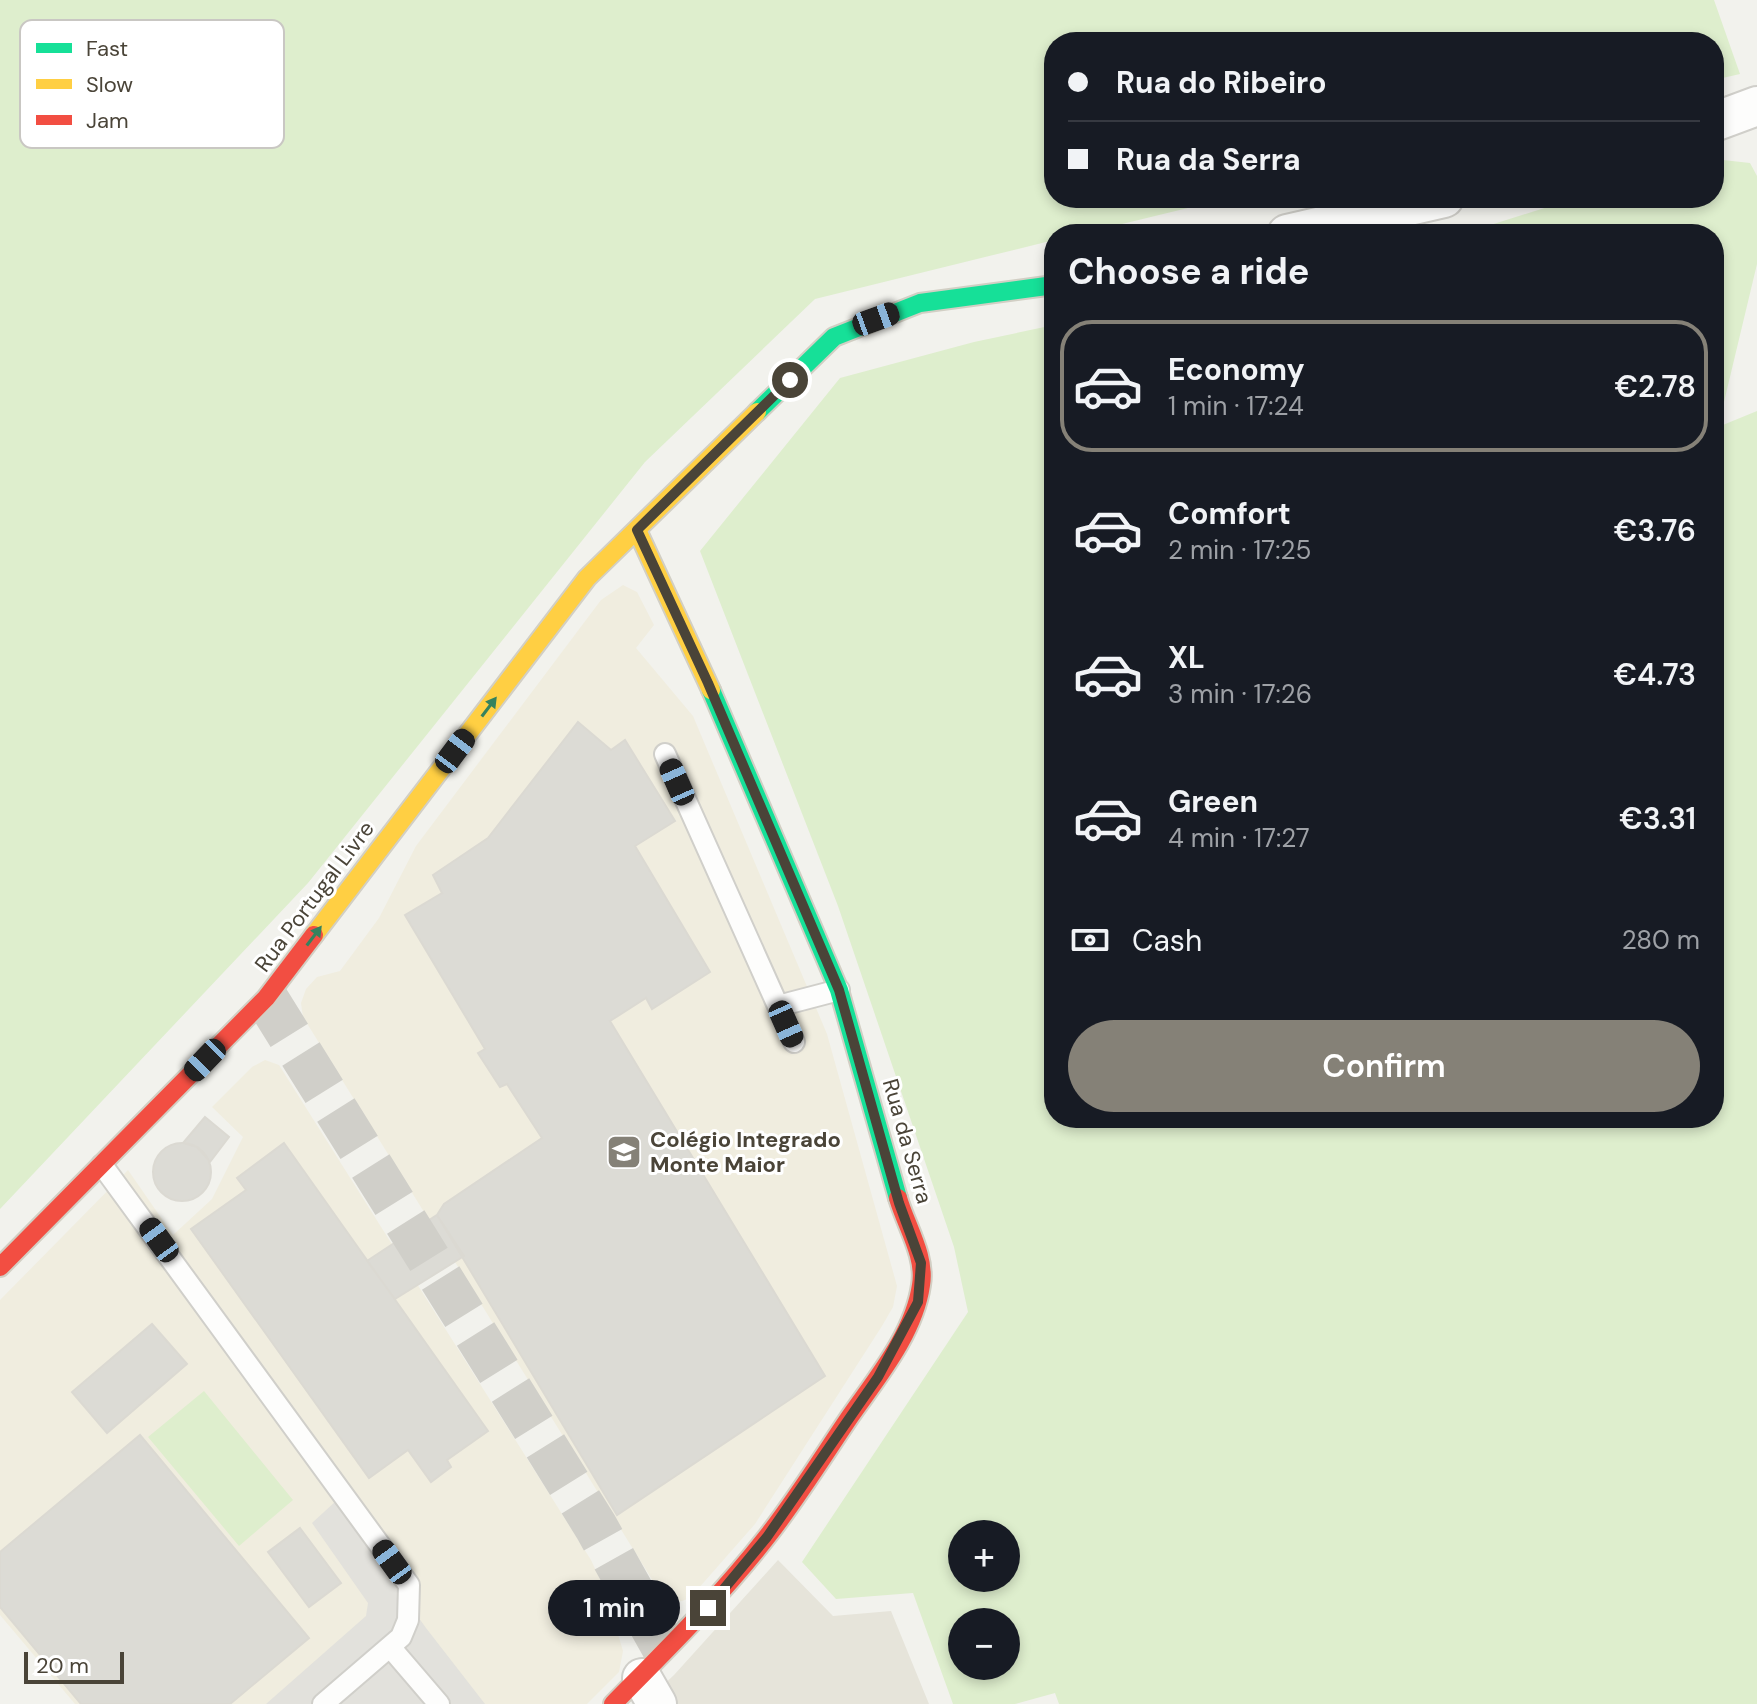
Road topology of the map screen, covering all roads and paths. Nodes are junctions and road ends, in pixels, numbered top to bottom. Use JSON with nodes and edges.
{"nodes":[{"id":1,"x":1757,"y":106,"type":"edge"},
{"id":2,"x":1724,"y":118,"type":"edge"},
{"id":3,"x":1400,"y":208,"type":"edge"},
{"id":4,"x":1331,"y":224,"type":"edge"},
{"id":5,"x":1044,"y":286,"type":"edge"},
{"id":6,"x":637,"y":530,"type":"junction"},
{"id":7,"x":665,"y":754,"type":"dead end"},
{"id":8,"x":839,"y":990,"type":"junction"},
{"id":9,"x":778,"y":1006,"type":"junction"},
{"id":10,"x":794,"y":1042,"type":"dead end"},
{"id":11,"x":102,"y":1165,"type":"junction"},
{"id":12,"x":0,"y":1267,"type":"edge"},
{"id":13,"x":391,"y":1648,"type":"junction"},
{"id":14,"x":655,"y":1678,"type":"edge"},
{"id":15,"x":332,"y":1701,"type":"edge"},
{"id":16,"x":439,"y":1704,"type":"edge"},
{"id":17,"x":613,"y":1704,"type":"edge"}],
"edges":[{"from":1,"to":2,"type":"street"},
{"from":3,"to":4,"type":"street"},
{"from":5,"to":6,"type":"street","name":"Rua Portugal Livre"},
{"from":6,"to":8,"type":"street","name":"Rua da Serra"},
{"from":11,"to":6,"type":"street","name":"Rua Portugal Livre","one_way":true},
{"from":7,"to":9,"type":"lane"},
{"from":8,"to":9,"type":"lane"},
{"from":8,"to":14,"type":"street","name":"Rua da Serra"},
{"from":9,"to":10,"type":"lane"},
{"from":11,"to":12,"type":"street","name":"Rua Portugal Livre"},
{"from":11,"to":13,"type":"lane"},
{"from":13,"to":15,"type":"lane"},
{"from":13,"to":16,"type":"lane"},
{"from":14,"to":17,"type":"street","name":"Rua da Serra"}]}
